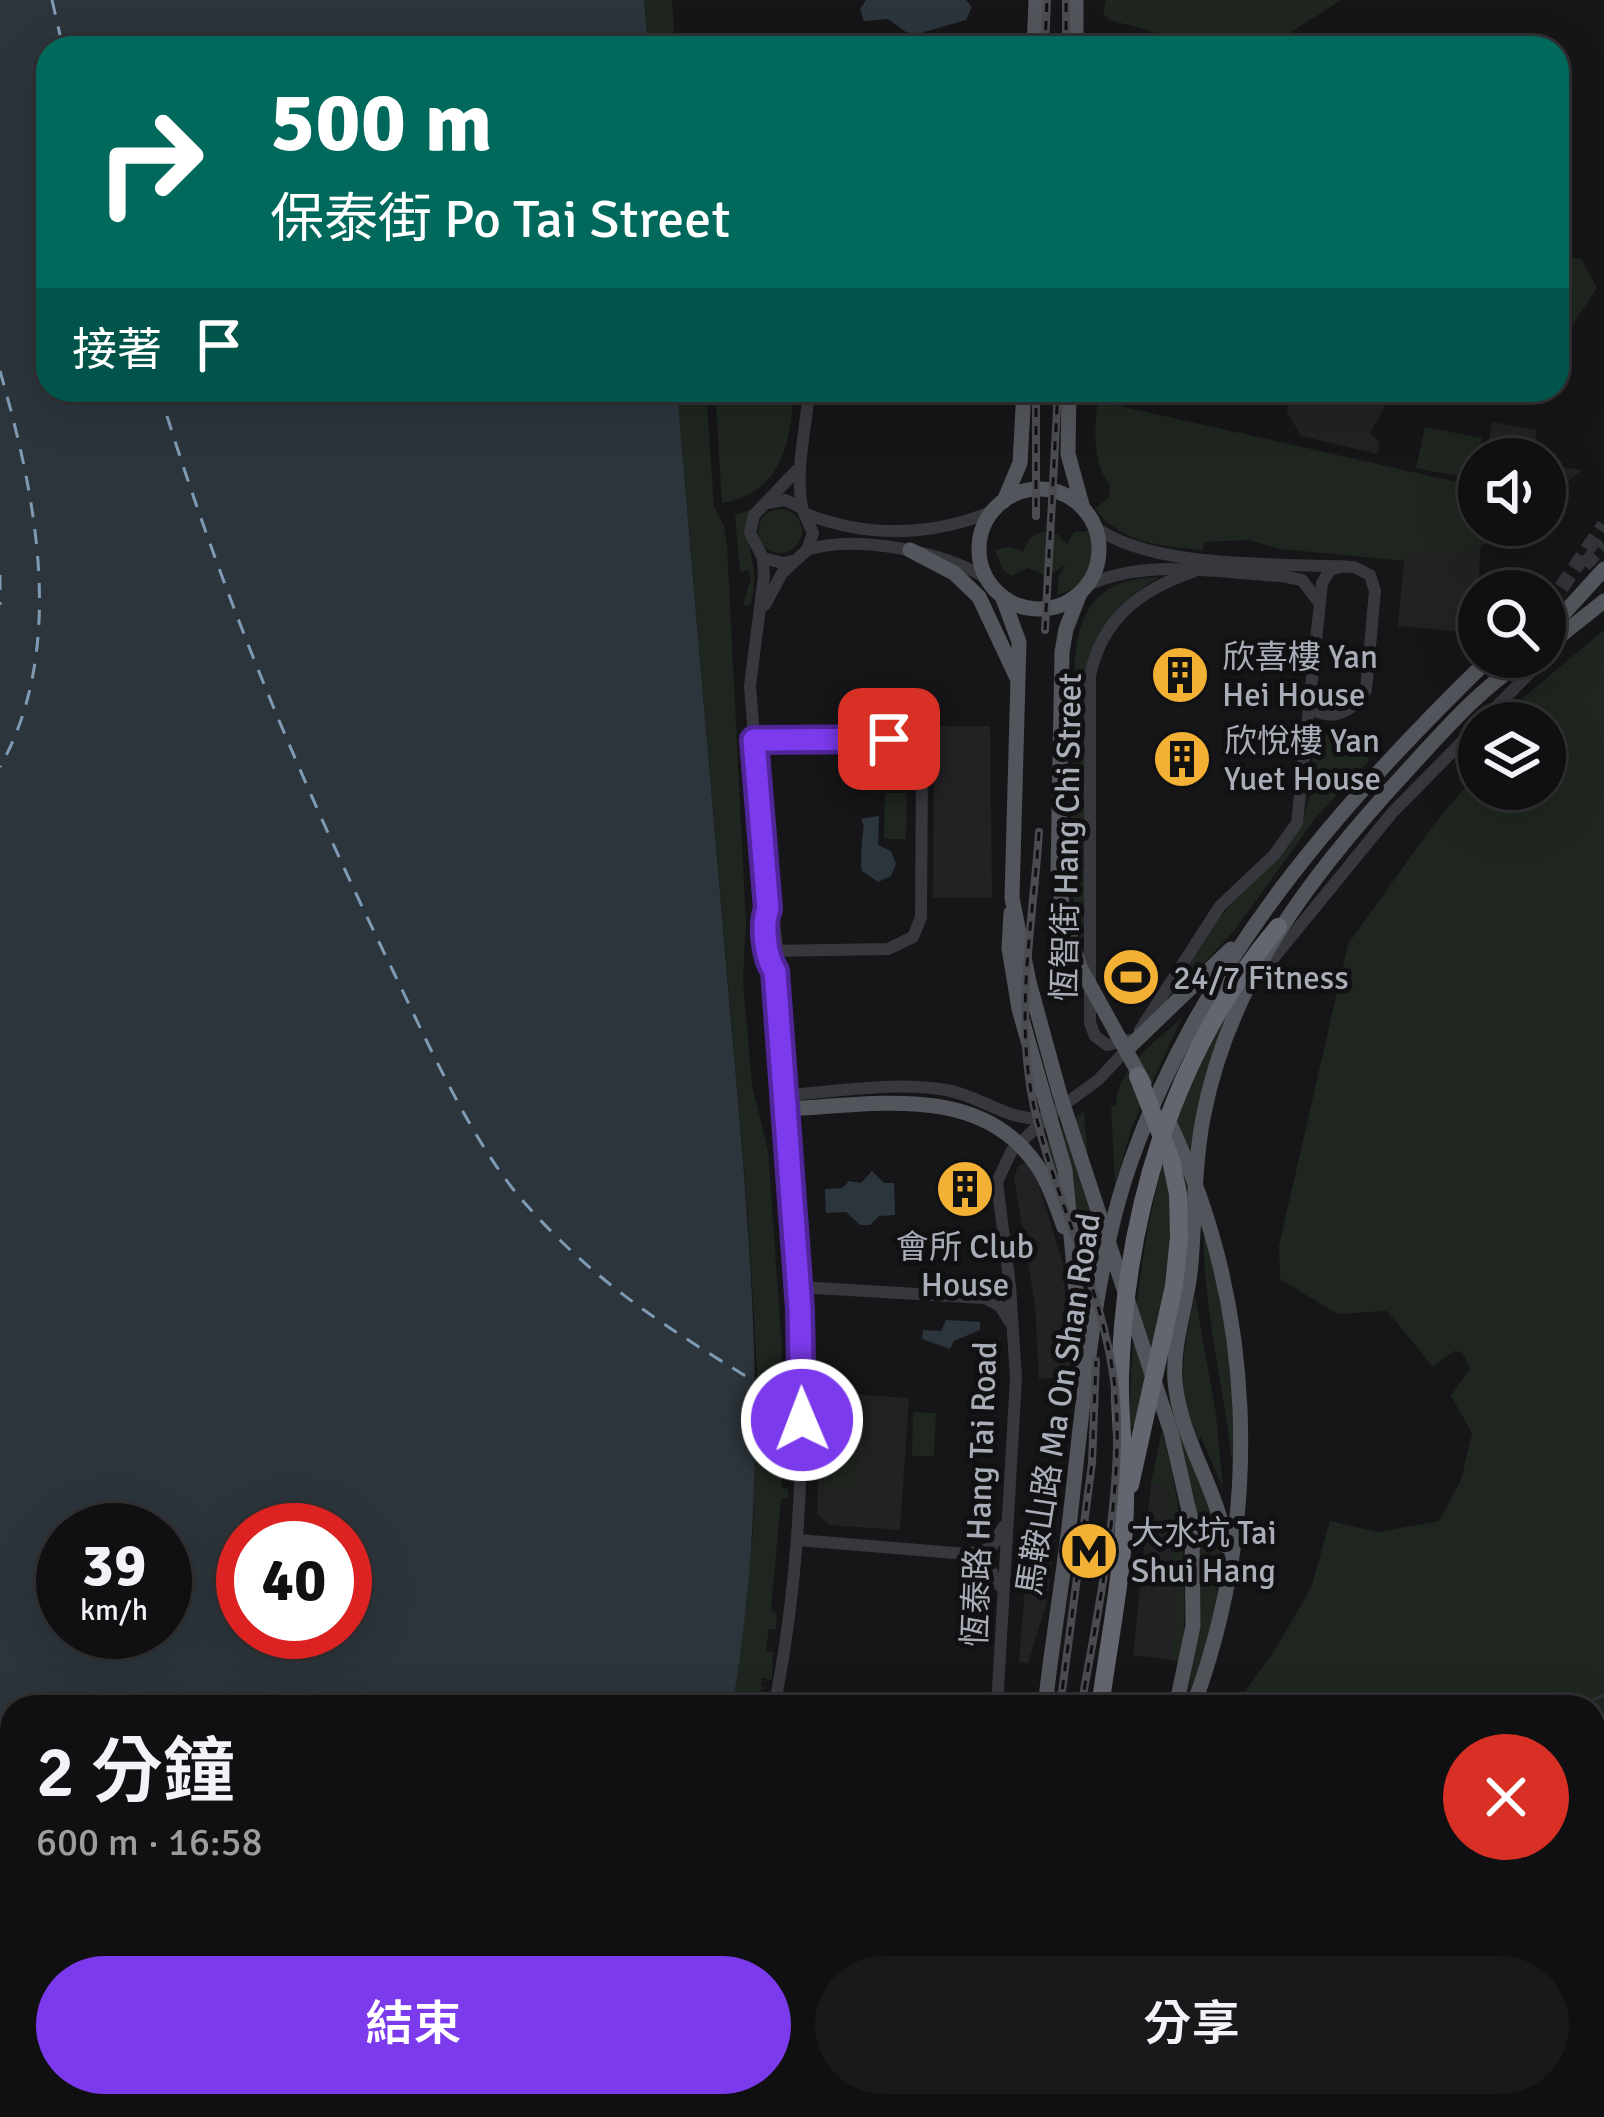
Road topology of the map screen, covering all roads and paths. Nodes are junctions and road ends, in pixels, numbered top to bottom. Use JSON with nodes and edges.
{"nodes":[{"id":1,"x":1036,"y":0,"type":"edge"},
{"id":2,"x":1076,"y":0,"type":"edge"},
{"id":3,"x":1034,"y":36,"type":"edge"},
{"id":4,"x":1076,"y":36,"type":"edge"},
{"id":5,"x":808,"y":402,"type":"edge"},
{"id":6,"x":1023,"y":402,"type":"edge"},
{"id":7,"x":1069,"y":402,"type":"edge"},
{"id":8,"x":797,"y":470,"type":"junction"},
{"id":9,"x":767,"y":503,"type":"junction"},
{"id":10,"x":998,"y":506,"type":"junction"},
{"id":11,"x":1082,"y":507,"type":"junction"},
{"id":12,"x":805,"y":512,"type":"junction"},
{"id":13,"x":1094,"y":526,"type":"junction"},
{"id":14,"x":807,"y":550,"type":"junction"},
{"id":15,"x":910,"y":550,"type":"junction"},
{"id":16,"x":763,"y":558,"type":"junction"},
{"id":17,"x":794,"y":560,"type":"junction"},
{"id":18,"x":1343,"y":566,"type":"junction"},
{"id":19,"x":1604,"y":569,"type":"tunnel mouth"},
{"id":20,"x":1195,"y":571,"type":"junction"},
{"id":21,"x":986,"y":578,"type":"junction"},
{"id":22,"x":1083,"y":589,"type":"junction"},
{"id":23,"x":1002,"y":596,"type":"junction"},
{"id":24,"x":1604,"y":601,"type":"edge"},
{"id":25,"x":1319,"y":608,"type":"junction"},
{"id":26,"x":1566,"y":611,"type":"edge"},
{"id":27,"x":759,"y":617,"type":"junction"},
{"id":28,"x":1569,"y":633,"type":"junction"},
{"id":29,"x":1566,"y":635,"type":"edge"},
{"id":30,"x":1470,"y":678,"type":"edge"},
{"id":31,"x":1504,"y":678,"type":"edge"},
{"id":32,"x":1018,"y":681,"type":"junction"},
{"id":33,"x":1309,"y":707,"type":"junction"},
{"id":34,"x":754,"y":740,"type":"junction"},
{"id":35,"x":1258,"y":920,"type":"junction"},
{"id":36,"x":1014,"y":925,"type":"junction"},
{"id":37,"x":1278,"y":927,"type":"junction"},
{"id":38,"x":772,"y":951,"type":"junction"},
{"id":39,"x":1241,"y":1002,"type":"junction"},
{"id":40,"x":1132,"y":1043,"type":"junction"},
{"id":41,"x":1138,"y":1076,"type":"junction"},
{"id":42,"x":786,"y":1102,"type":"junction"},
{"id":43,"x":1046,"y":1118,"type":"junction"},
{"id":44,"x":1068,"y":1238,"type":"junction"},
{"id":45,"x":798,"y":1287,"type":"junction"},
{"id":46,"x":1180,"y":1317,"type":"junction"},
{"id":47,"x":1013,"y":1329,"type":"junction"},
{"id":48,"x":1158,"y":1363,"type":"junction"},
{"id":49,"x":1084,"y":1388,"type":"junction"},
{"id":50,"x":1125,"y":1506,"type":"junction"},
{"id":51,"x":1006,"y":1522,"type":"junction"},
{"id":52,"x":798,"y":1540,"type":"junction"},
{"id":53,"x":967,"y":1554,"type":"junction"},
{"id":54,"x":1228,"y":1574,"type":"junction"},
{"id":55,"x":1001,"y":1591,"type":"junction"},
{"id":56,"x":776,"y":1695,"type":"edge"},
{"id":57,"x":997,"y":1695,"type":"edge"},
{"id":58,"x":1046,"y":1695,"type":"edge"},
{"id":59,"x":1101,"y":1695,"type":"edge"},
{"id":60,"x":1179,"y":1695,"type":"edge"},
{"id":61,"x":1197,"y":1695,"type":"edge"}],
"edges":[{"from":1,"to":3,"type":"main road"},
{"from":2,"to":4,"type":"main road"},
{"from":5,"to":8,"type":"street"},
{"from":6,"to":10,"type":"main road"},
{"from":7,"to":11,"type":"main road"},
{"from":8,"to":9,"type":"street"},
{"from":8,"to":12,"type":"street"},
{"from":9,"to":12,"type":"street"},
{"from":9,"to":16,"type":"street"},
{"from":10,"to":11,"type":"main road"},
{"from":10,"to":12,"type":"street"},
{"from":10,"to":21,"type":"main road"},
{"from":11,"to":13,"type":"main road"},
{"from":12,"to":14,"type":"street"},
{"from":13,"to":18,"type":"street"},
{"from":13,"to":22,"type":"main road"},
{"from":14,"to":15,"type":"street"},
{"from":14,"to":17,"type":"street"},
{"from":15,"to":21,"type":"street"},
{"from":15,"to":32,"type":"main road"},
{"from":16,"to":17,"type":"street"},
{"from":16,"to":27,"type":"street"},
{"from":17,"to":27,"type":"street"},
{"from":18,"to":25,"type":"street"},
{"from":18,"to":33,"type":"street"},
{"from":19,"to":26,"type":"main road"},
{"from":20,"to":22,"type":"street"},
{"from":20,"to":25,"type":"street"},
{"from":20,"to":40,"type":"street","name":"恆智街 Hang Chi Street"},
{"from":21,"to":23,"type":"main road"},
{"from":22,"to":23,"type":"main road"},
{"from":22,"to":41,"type":"main road"},
{"from":23,"to":32,"type":"main road"},
{"from":24,"to":28,"type":"main road","name":"馬鞍山路 Ma On Shan Road"},
{"from":25,"to":33,"type":"street","name":"恆泰路 Hang Tai Road"},
{"from":27,"to":34,"type":"street"},
{"from":28,"to":29,"type":"main road","name":"馬鞍山路 Ma On Shan Road"},
{"from":28,"to":39,"type":"street","name":"馬鞍山路 Ma On Shan Road"},
{"from":30,"to":35,"type":"main road","name":"馬鞍山路 Ma On Shan Road"},
{"from":31,"to":37,"type":"main road","name":"馬鞍山路 Ma On Shan Road"},
{"from":32,"to":36,"type":"main road"},
{"from":33,"to":40,"type":"street","name":"恆泰路 Hang Tai Road"},
{"from":34,"to":38,"type":"street"},
{"from":34,"to":38,"type":"street"},
{"from":35,"to":40,"type":"main road"},
{"from":35,"to":49,"type":"main road","name":"馬鞍山路 Ma On Shan Road"},
{"from":36,"to":44,"type":"main road"},
{"from":36,"to":60,"type":"main road"},
{"from":37,"to":39,"type":"main road","name":"馬鞍山路 Ma On Shan Road"},
{"from":37,"to":50,"type":"highway","name":"馬鞍山路 Ma On Shan Road"},
{"from":38,"to":42,"type":"street"},
{"from":39,"to":46,"type":"main road","name":"馬鞍山路 Ma On Shan Road"},
{"from":40,"to":43,"type":"street","name":"恆泰路 Hang Tai Road"},
{"from":41,"to":48,"type":"highway"},
{"from":41,"to":54,"type":"main road"},
{"from":42,"to":43,"type":"street"},
{"from":42,"to":44,"type":"main road"},
{"from":42,"to":45,"type":"street"},
{"from":43,"to":47,"type":"street","name":"恆泰路 Hang Tai Road"},
{"from":44,"to":49,"type":"main road"},
{"from":45,"to":47,"type":"street"},
{"from":45,"to":52,"type":"street"},
{"from":46,"to":48,"type":"highway"},
{"from":46,"to":54,"type":"main road","name":"馬鞍山路 Ma On Shan Road"},
{"from":47,"to":51,"type":"street","name":"恆泰路 Hang Tai Road"},
{"from":48,"to":50,"type":"highway"},
{"from":49,"to":58,"type":"main road","name":"馬鞍山路 Ma On Shan Road"},
{"from":50,"to":59,"type":"highway","name":"馬鞍山路 Ma On Shan Road"},
{"from":51,"to":53,"type":"street"},
{"from":51,"to":55,"type":"street","name":"恆泰路 Hang Tai Road"},
{"from":52,"to":53,"type":"street"},
{"from":52,"to":56,"type":"street"},
{"from":53,"to":55,"type":"street"},
{"from":54,"to":61,"type":"main road"},
{"from":55,"to":57,"type":"street","name":"恆泰路 Hang Tai Road"}]}
